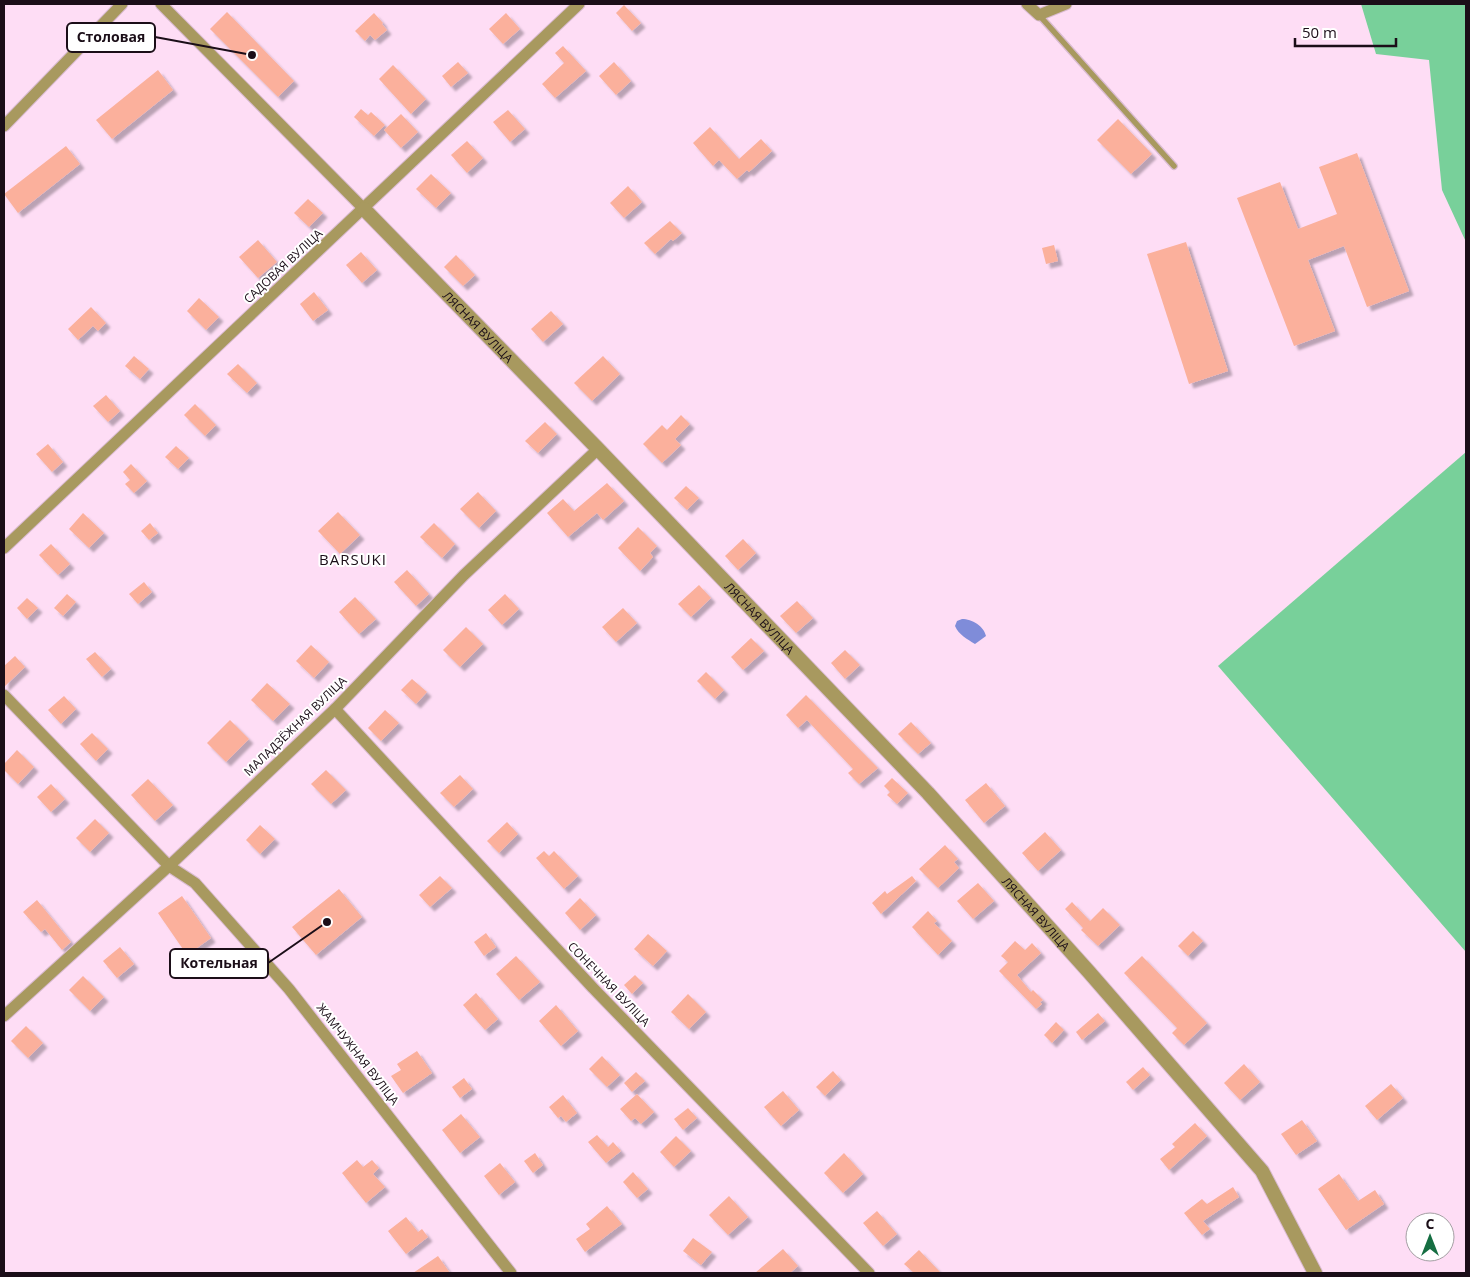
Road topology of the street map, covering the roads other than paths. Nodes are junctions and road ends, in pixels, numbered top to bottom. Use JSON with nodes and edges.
{"nodes":[{"id":1,"x":122,"y":4,"type":"edge"},
{"id":2,"x":160,"y":4,"type":"edge"},
{"id":3,"x":579,"y":4,"type":"edge"},
{"id":4,"x":1027,"y":4,"type":"edge"},
{"id":5,"x":1066,"y":4,"type":"edge"},
{"id":6,"x":1039,"y":15,"type":"junction"},
{"id":7,"x":4,"y":126,"type":"edge"},
{"id":8,"x":1174,"y":166,"type":"dead end"},
{"id":9,"x":364,"y":208,"type":"junction"},
{"id":10,"x":598,"y":449,"type":"junction"},
{"id":11,"x":4,"y":548,"type":"edge"},
{"id":12,"x":4,"y":695,"type":"edge"},
{"id":13,"x":335,"y":709,"type":"junction"},
{"id":14,"x":169,"y":866,"type":"junction"},
{"id":15,"x":4,"y":1016,"type":"edge"},
{"id":16,"x":1312,"y":1272,"type":"edge"},
{"id":17,"x":511,"y":1273,"type":"edge"},
{"id":18,"x":869,"y":1273,"type":"edge"}],
"edges":[{"from":1,"to":7,"type":"street"},
{"from":2,"to":9,"type":"street","name":"ЛЯСНАЯ ВУЛІЦА"},
{"from":3,"to":9,"type":"street","name":"САДОВАЯ ВУЛІЦА"},
{"from":4,"to":6,"type":"street"},
{"from":5,"to":6,"type":"street"},
{"from":6,"to":8,"type":"lane"},
{"from":9,"to":10,"type":"street","name":"ЛЯСНАЯ ВУЛІЦА"},
{"from":9,"to":11,"type":"street","name":"САДОВАЯ ВУЛІЦА"},
{"from":10,"to":13,"type":"street","name":"МАЛАДЗЁЖНАЯ ВУЛІЦА"},
{"from":10,"to":16,"type":"street","name":"ЛЯСНАЯ ВУЛІЦА"},
{"from":12,"to":14,"type":"street","name":"ЖАМЧУЖНАЯ ВУЛІЦА"},
{"from":13,"to":14,"type":"street","name":"МАЛАДЗЁЖНАЯ ВУЛІЦА"},
{"from":13,"to":18,"type":"street","name":"СОНЕЧНАЯ ВУЛІЦА"},
{"from":14,"to":15,"type":"street","name":"МАЛАДЗЁЖНАЯ ВУЛІЦА"},
{"from":14,"to":17,"type":"street","name":"ЖАМЧУЖНАЯ ВУЛІЦА"}]}
